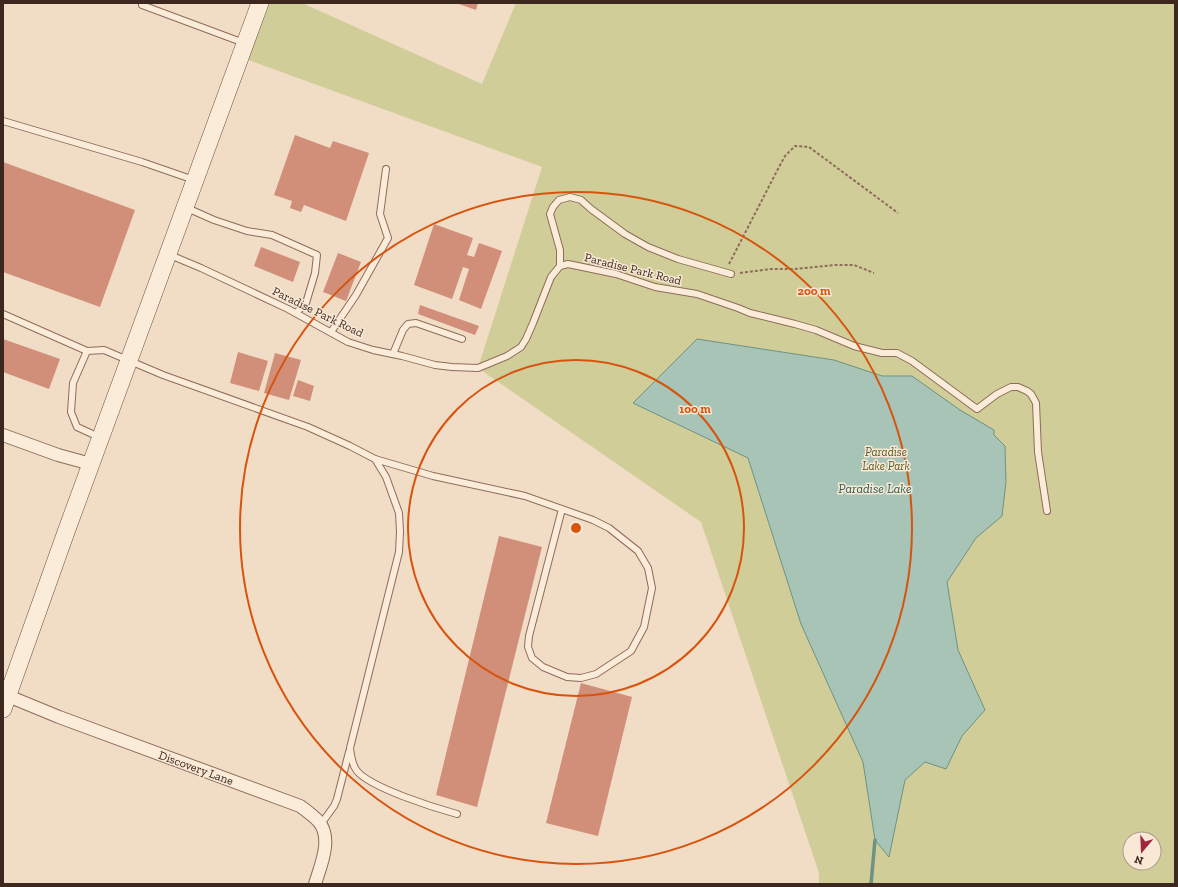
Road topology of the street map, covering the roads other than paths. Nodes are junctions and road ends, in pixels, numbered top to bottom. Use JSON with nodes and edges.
{"nodes":[{"id":1,"x":260,"y":3,"type":"edge"},
{"id":2,"x":142,"y":5,"type":"dead end"},
{"id":3,"x":245,"y":43,"type":"junction"},
{"id":4,"x":3,"y":121,"type":"edge"},
{"id":5,"x":386,"y":169,"type":"dead end"},
{"id":6,"x":195,"y":180,"type":"junction"},
{"id":7,"x":185,"y":208,"type":"junction"},
{"id":8,"x":168,"y":254,"type":"junction"},
{"id":9,"x":560,"y":266,"type":"junction"},
{"id":10,"x":728,"y":274,"type":"road end"},
{"id":11,"x":296,"y":313,"type":"junction"},
{"id":12,"x":3,"y":314,"type":"edge"},
{"id":13,"x":331,"y":332,"type":"junction"},
{"id":14,"x":462,"y":339,"type":"dead end"},
{"id":15,"x":87,"y":352,"type":"junction"},
{"id":16,"x":393,"y":354,"type":"junction"},
{"id":17,"x":130,"y":362,"type":"junction"},
{"id":18,"x":3,"y":435,"type":"edge"},
{"id":19,"x":101,"y":438,"type":"junction"},
{"id":20,"x":375,"y":459,"type":"junction"},
{"id":21,"x":91,"y":464,"type":"junction"},
{"id":22,"x":562,"y":509,"type":"junction"},
{"id":23,"x":1047,"y":511,"type":"dead end"},
{"id":24,"x":6,"y":702,"type":"edge"},
{"id":25,"x":350,"y":748,"type":"junction"},
{"id":26,"x":457,"y":814,"type":"dead end"},
{"id":27,"x":321,"y":824,"type":"junction"},
{"id":28,"x":315,"y":884,"type":"edge"}],
"edges":[{"from":1,"to":3,"type":"street"},
{"from":2,"to":3,"type":"lane"},
{"from":3,"to":6,"type":"street"},
{"from":4,"to":6,"type":"lane"},
{"from":5,"to":13,"type":"lane"},
{"from":6,"to":7,"type":"street"},
{"from":7,"to":8,"type":"street"},
{"from":7,"to":11,"type":"lane"},
{"from":8,"to":11,"type":"lane","name":"Paradise Park Road"},
{"from":8,"to":17,"type":"street"},
{"from":9,"to":10,"type":"lane"},
{"from":9,"to":16,"type":"lane","name":"Paradise Park Road"},
{"from":9,"to":23,"type":"lane","name":"Paradise Park Road"},
{"from":11,"to":13,"type":"lane","name":"Paradise Park Road"},
{"from":12,"to":15,"type":"lane"},
{"from":13,"to":16,"type":"lane","name":"Paradise Park Road"},
{"from":14,"to":16,"type":"lane"},
{"from":15,"to":17,"type":"lane"},
{"from":15,"to":19,"type":"lane"},
{"from":17,"to":19,"type":"street"},
{"from":17,"to":20,"type":"lane"},
{"from":18,"to":21,"type":"street"},
{"from":19,"to":21,"type":"street"},
{"from":20,"to":22,"type":"lane"},
{"from":20,"to":25,"type":"lane"},
{"from":21,"to":24,"type":"street"},
{"from":22,"to":22,"type":"lane"},
{"from":24,"to":27,"type":"street","name":"Discovery Lane"},
{"from":25,"to":26,"type":"lane"},
{"from":25,"to":27,"type":"lane"},
{"from":27,"to":28,"type":"street"}]}
